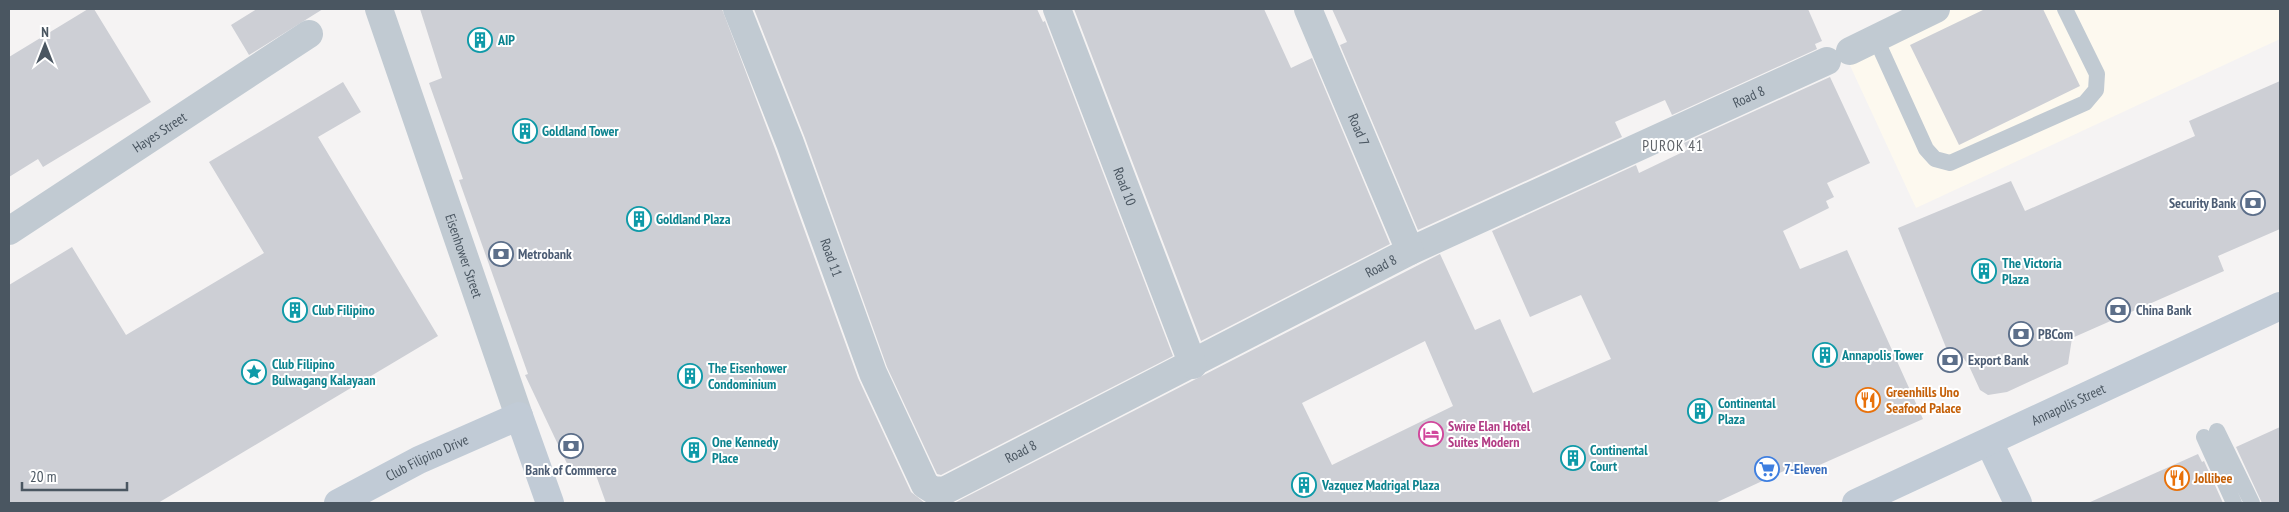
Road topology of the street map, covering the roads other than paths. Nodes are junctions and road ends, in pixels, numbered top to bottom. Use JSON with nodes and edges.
{"nodes":[{"id":1,"x":378,"y":9,"type":"edge"},
{"id":2,"x":737,"y":9,"type":"edge"},
{"id":3,"x":1057,"y":9,"type":"edge"},
{"id":4,"x":1308,"y":9,"type":"edge"},
{"id":5,"x":1936,"y":9,"type":"edge"},
{"id":6,"x":2066,"y":9,"type":"edge"},
{"id":7,"x":309,"y":34,"type":"dead end"},
{"id":8,"x":1876,"y":38,"type":"junction"},
{"id":9,"x":9,"y":231,"type":"edge"},
{"id":10,"x":1410,"y":251,"type":"junction"},
{"id":11,"x":2280,"y":306,"type":"edge"},
{"id":12,"x":1193,"y":365,"type":"junction"},
{"id":13,"x":519,"y":416,"type":"junction"},
{"id":14,"x":1989,"y":442,"type":"junction"},
{"id":15,"x":944,"y":491,"type":"joint"},
{"id":16,"x":338,"y":503,"type":"edge"},
{"id":17,"x":550,"y":503,"type":"edge"},
{"id":18,"x":1856,"y":503,"type":"edge"},
{"id":19,"x":2018,"y":503,"type":"edge"},
{"id":20,"x":2234,"y":503,"type":"edge"},
{"id":21,"x":2252,"y":503,"type":"edge"}],
"edges":[{"from":1,"to":13,"type":"street","name":"Eisenhower Street"},
{"from":2,"to":15,"type":"street","name":"Road 11"},
{"from":3,"to":12,"type":"street","name":"Road 10"},
{"from":4,"to":10,"type":"street","name":"Road 7"},
{"from":5,"to":8,"type":"street","name":"Road 8"},
{"from":6,"to":8,"type":"lane"},
{"from":7,"to":9,"type":"street","name":"Hayes Street"},
{"from":8,"to":10,"type":"street","name":"Road 8"},
{"from":10,"to":12,"type":"street","name":"Road 8"},
{"from":11,"to":14,"type":"street","name":"Annapolis Street"},
{"from":12,"to":15,"type":"street","name":"Road 8"},
{"from":13,"to":16,"type":"street","name":"Club Filipino Drive"},
{"from":13,"to":17,"type":"street","name":"Eisenhower Street"},
{"from":14,"to":18,"type":"street","name":"Annapolis Street"},
{"from":14,"to":19,"type":"street"},
{"from":20,"to":21,"type":"lane"}]}
